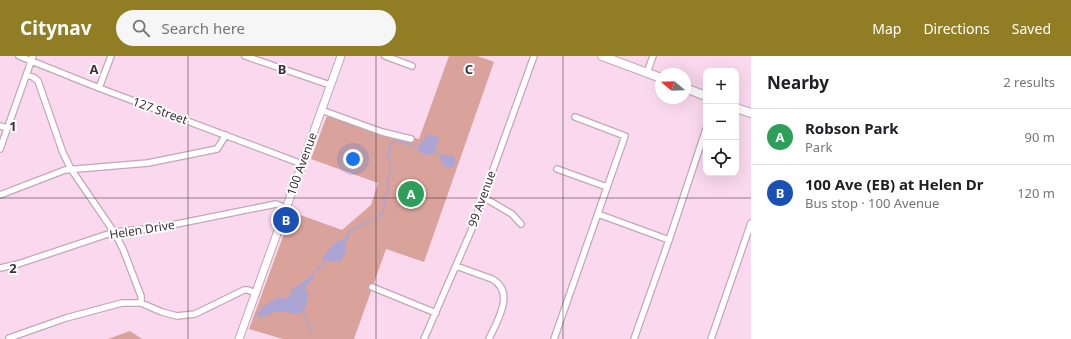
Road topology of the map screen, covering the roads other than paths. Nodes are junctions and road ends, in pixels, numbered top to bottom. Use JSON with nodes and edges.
{"nodes":[{"id":1,"x":19,"y":56,"type":"edge"},
{"id":2,"x":111,"y":56,"type":"edge"},
{"id":3,"x":245,"y":56,"type":"edge"},
{"id":4,"x":341,"y":56,"type":"edge"},
{"id":5,"x":385,"y":56,"type":"edge"},
{"id":6,"x":534,"y":56,"type":"edge"},
{"id":7,"x":602,"y":56,"type":"edge"},
{"id":8,"x":653,"y":56,"type":"edge"},
{"id":9,"x":33,"y":58,"type":"edge"},
{"id":10,"x":412,"y":66,"type":"dead end"},
{"id":11,"x":647,"y":73,"type":"junction"},
{"id":12,"x":27,"y":74,"type":"junction"},
{"id":13,"x":655,"y":76,"type":"edge"},
{"id":14,"x":330,"y":85,"type":"junction"},
{"id":15,"x":99,"y":88,"type":"junction"},
{"id":16,"x":691,"y":90,"type":"edge"},
{"id":17,"x":703,"y":95,"type":"edge"},
{"id":18,"x":739,"y":109,"type":"edge"},
{"id":19,"x":321,"y":110,"type":"junction"},
{"id":20,"x":751,"y":113,"type":"edge"},
{"id":21,"x":574,"y":117,"type":"dead end"},
{"id":22,"x":0,"y":126,"type":"edge"},
{"id":23,"x":7,"y":128,"type":"junction"},
{"id":24,"x":226,"y":135,"type":"junction"},
{"id":25,"x":703,"y":138,"type":"edge"},
{"id":26,"x":411,"y":139,"type":"dead end"},
{"id":27,"x":0,"y":149,"type":"edge"},
{"id":28,"x":302,"y":164,"type":"junction"},
{"id":29,"x":71,"y":169,"type":"junction"},
{"id":30,"x":557,"y":169,"type":"dead end"},
{"id":31,"x":607,"y":187,"type":"junction"},
{"id":32,"x":0,"y":195,"type":"edge"},
{"id":33,"x":483,"y":197,"type":"junction"},
{"id":34,"x":286,"y":208,"type":"junction"},
{"id":35,"x":598,"y":214,"type":"junction"},
{"id":36,"x":751,"y":223,"type":"edge"},
{"id":37,"x":521,"y":224,"type":"dead end"},
{"id":38,"x":114,"y":232,"type":"junction"},
{"id":39,"x":669,"y":240,"type":"junction"},
{"id":40,"x":456,"y":266,"type":"junction"},
{"id":41,"x":0,"y":268,"type":"edge"},
{"id":42,"x":372,"y":287,"type":"dead end"},
{"id":43,"x":256,"y":293,"type":"junction"},
{"id":44,"x":142,"y":303,"type":"junction"},
{"id":45,"x":436,"y":312,"type":"junction"},
{"id":46,"x":7,"y":339,"type":"edge"},
{"id":47,"x":239,"y":339,"type":"edge"},
{"id":48,"x":424,"y":339,"type":"edge"},
{"id":49,"x":489,"y":339,"type":"edge"},
{"id":50,"x":554,"y":339,"type":"edge"},
{"id":51,"x":634,"y":339,"type":"edge"},
{"id":52,"x":711,"y":339,"type":"edge"}],
"edges":[{"from":1,"to":9,"type":"street","name":"127 Street"},
{"from":2,"to":15,"type":"street"},
{"from":3,"to":14,"type":"street"},
{"from":4,"to":14,"type":"street","name":"100 Avenue"},
{"from":5,"to":10,"type":"street"},
{"from":6,"to":33,"type":"street","name":"99 Avenue"},
{"from":7,"to":11,"type":"main road"},
{"from":8,"to":11,"type":"street"},
{"from":9,"to":12,"type":"street"},
{"from":9,"to":15,"type":"street","name":"127 Street"},
{"from":11,"to":13,"type":"main road"},
{"from":12,"to":23,"type":"street"},
{"from":12,"to":29,"type":"street"},
{"from":14,"to":19,"type":"street","name":"100 Avenue"},
{"from":15,"to":24,"type":"street","name":"127 Street"},
{"from":16,"to":17,"type":"main road"},
{"from":18,"to":20,"type":"main road"},
{"from":19,"to":26,"type":"street"},
{"from":19,"to":28,"type":"street","name":"100 Avenue"},
{"from":21,"to":31,"type":"street"},
{"from":22,"to":23,"type":"street"},
{"from":23,"to":27,"type":"street"},
{"from":24,"to":28,"type":"street","name":"127 Street"},
{"from":24,"to":29,"type":"street"},
{"from":25,"to":39,"type":"street"},
{"from":28,"to":34,"type":"street","name":"100 Avenue"},
{"from":29,"to":32,"type":"street"},
{"from":29,"to":38,"type":"street"},
{"from":30,"to":31,"type":"street"},
{"from":31,"to":35,"type":"street"},
{"from":33,"to":37,"type":"street"},
{"from":33,"to":40,"type":"street","name":"99 Avenue"},
{"from":34,"to":38,"type":"street","name":"Helen Drive"},
{"from":34,"to":43,"type":"street","name":"100 Avenue"},
{"from":35,"to":39,"type":"street"},
{"from":35,"to":50,"type":"street"},
{"from":36,"to":52,"type":"street"},
{"from":38,"to":41,"type":"street","name":"Helen Drive"},
{"from":38,"to":44,"type":"street"},
{"from":39,"to":51,"type":"street"},
{"from":40,"to":45,"type":"street","name":"99 Avenue"},
{"from":40,"to":49,"type":"street"},
{"from":42,"to":45,"type":"street"},
{"from":43,"to":44,"type":"street"},
{"from":43,"to":47,"type":"street","name":"100 Avenue"},
{"from":44,"to":46,"type":"street"},
{"from":45,"to":48,"type":"street","name":"99 Avenue"}]}
